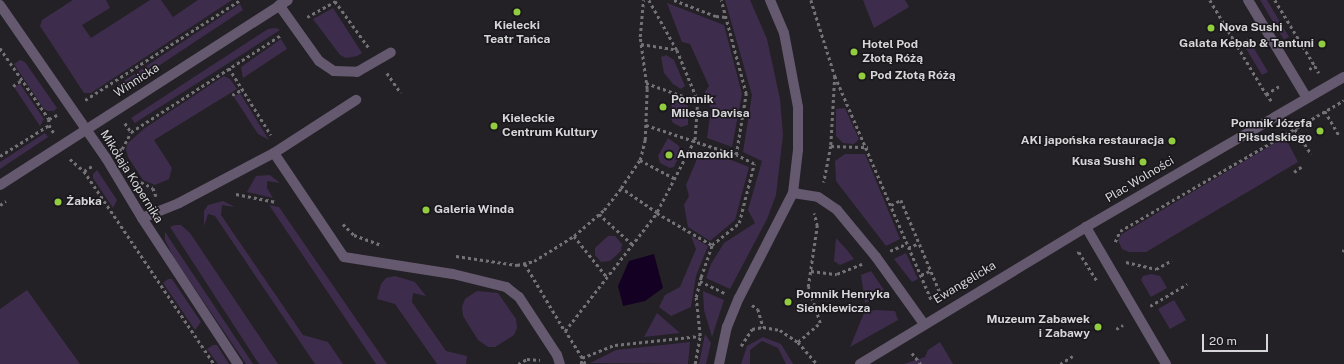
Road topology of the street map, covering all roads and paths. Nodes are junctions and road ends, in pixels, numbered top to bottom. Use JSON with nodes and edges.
{"nodes":[{"id":1,"x":240,"y":0,"type":"edge"},
{"id":2,"x":288,"y":0,"type":"edge"},
{"id":3,"x":643,"y":0,"type":"edge"},
{"id":4,"x":650,"y":0,"type":"edge"},
{"id":5,"x":674,"y":0,"type":"edge"},
{"id":6,"x":721,"y":0,"type":"edge"},
{"id":7,"x":770,"y":0,"type":"edge"},
{"id":8,"x":811,"y":0,"type":"edge"},
{"id":9,"x":1210,"y":0,"type":"edge"},
{"id":10,"x":1248,"y":0,"type":"edge"},
{"id":11,"x":1275,"y":0,"type":"edge"},
{"id":12,"x":336,"y":1,"type":"edge"},
{"id":13,"x":277,"y":3,"type":"edge"},
{"id":14,"x":0,"y":5,"type":"edge"},
{"id":15,"x":726,"y":17,"type":"junction"},
{"id":16,"x":311,"y":23,"type":"dead end"},
{"id":17,"x":286,"y":32,"type":"dead end"},
{"id":18,"x":366,"y":44,"type":"dead end"},
{"id":19,"x":642,"y":44,"type":"junction"},
{"id":20,"x":0,"y":48,"type":"edge"},
{"id":21,"x":370,"y":50,"type":"dead end"},
{"id":22,"x":677,"y":50,"type":"junction"},
{"id":23,"x":391,"y":52,"type":"dead end"},
{"id":24,"x":364,"y":54,"type":"dead end"},
{"id":25,"x":1314,"y":66,"type":"junction"},
{"id":26,"x":229,"y":68,"type":"junction"},
{"id":27,"x":384,"y":70,"type":"dead end"},
{"id":28,"x":1308,"y":70,"type":"dead end"},
{"id":29,"x":835,"y":76,"type":"junction"},
{"id":30,"x":1344,"y":77,"type":"edge"},
{"id":31,"x":1322,"y":79,"type":"dead end"},
{"id":32,"x":22,"y":80,"type":"junction"},
{"id":33,"x":646,"y":82,"type":"junction"},
{"id":34,"x":13,"y":86,"type":"dead end"},
{"id":35,"x":242,"y":89,"type":"junction"},
{"id":36,"x":401,"y":93,"type":"dead end"},
{"id":37,"x":1266,"y":94,"type":"dead end"},
{"id":38,"x":232,"y":95,"type":"dead end"},
{"id":39,"x":1307,"y":98,"type":"junction"},
{"id":40,"x":82,"y":100,"type":"dead end"},
{"id":41,"x":356,"y":100,"type":"dead end"},
{"id":42,"x":1344,"y":100,"type":"edge"},
{"id":43,"x":698,"y":101,"type":"junction"},
{"id":44,"x":1324,"y":112,"type":"junction"},
{"id":45,"x":60,"y":113,"type":"dead end"},
{"id":46,"x":49,"y":120,"type":"junction"},
{"id":47,"x":125,"y":122,"type":"dead end"},
{"id":48,"x":49,"y":125,"type":"junction"},
{"id":49,"x":646,"y":125,"type":"junction"},
{"id":50,"x":1295,"y":129,"type":"junction"},
{"id":51,"x":86,"y":130,"type":"junction"},
{"id":52,"x":131,"y":132,"type":"junction"},
{"id":53,"x":55,"y":135,"type":"dead end"},
{"id":54,"x":1340,"y":137,"type":"dead end"},
{"id":55,"x":695,"y":140,"type":"junction"},
{"id":56,"x":831,"y":146,"type":"junction"},
{"id":57,"x":868,"y":147,"type":"junction"},
{"id":58,"x":122,"y":149,"type":"dead end"},
{"id":59,"x":277,"y":151,"type":"junction"},
{"id":60,"x":1311,"y":154,"type":"dead end"},
{"id":61,"x":68,"y":155,"type":"dead end"},
{"id":62,"x":736,"y":155,"type":"junction"},
{"id":63,"x":0,"y":156,"type":"edge"},
{"id":64,"x":640,"y":160,"type":"junction"},
{"id":65,"x":93,"y":165,"type":"dead end"},
{"id":66,"x":1301,"y":167,"type":"dead end"},
{"id":67,"x":84,"y":171,"type":"junction"},
{"id":68,"x":1294,"y":172,"type":"dead end"},
{"id":69,"x":674,"y":178,"type":"junction"},
{"id":70,"x":0,"y":185,"type":"edge"},
{"id":71,"x":621,"y":188,"type":"junction"},
{"id":72,"x":793,"y":193,"type":"junction"},
{"id":73,"x":236,"y":194,"type":"dead end"},
{"id":74,"x":818,"y":197,"type":"junction"},
{"id":75,"x":276,"y":202,"type":"dead end"},
{"id":76,"x":891,"y":204,"type":"junction"},
{"id":77,"x":656,"y":213,"type":"junction"},
{"id":78,"x":599,"y":214,"type":"junction"},
{"id":79,"x":142,"y":218,"type":"junction"},
{"id":80,"x":339,"y":218,"type":"dead end"},
{"id":81,"x":1086,"y":227,"type":"junction"},
{"id":82,"x":574,"y":236,"type":"junction"},
{"id":83,"x":632,"y":244,"type":"junction"},
{"id":84,"x":919,"y":244,"type":"junction"},
{"id":85,"x":1115,"y":244,"type":"dead end"},
{"id":86,"x":384,"y":245,"type":"dead end"},
{"id":87,"x":712,"y":246,"type":"junction"},
{"id":88,"x":908,"y":248,"type":"junction"},
{"id":89,"x":455,"y":256,"type":"dead end"},
{"id":90,"x":1172,"y":260,"type":"dead end"},
{"id":91,"x":525,"y":264,"type":"junction"},
{"id":92,"x":860,"y":265,"type":"dead end"},
{"id":93,"x":1127,"y":268,"type":"dead end"},
{"id":94,"x":810,"y":271,"type":"junction"},
{"id":95,"x":930,"y":271,"type":"junction"},
{"id":96,"x":921,"y":275,"type":"junction"},
{"id":97,"x":607,"y":277,"type":"junction"},
{"id":98,"x":700,"y":282,"type":"junction"},
{"id":99,"x":1186,"y":284,"type":"dead end"},
{"id":100,"x":727,"y":294,"type":"dead end"},
{"id":101,"x":942,"y":297,"type":"dead end"},
{"id":102,"x":1146,"y":300,"type":"dead end"},
{"id":103,"x":933,"y":302,"type":"dead end"},
{"id":104,"x":749,"y":303,"type":"dead end"},
{"id":105,"x":1150,"y":306,"type":"junction"},
{"id":106,"x":1153,"y":312,"type":"dead end"},
{"id":107,"x":924,"y":324,"type":"junction"},
{"id":108,"x":1123,"y":325,"type":"dead end"},
{"id":109,"x":763,"y":327,"type":"junction"},
{"id":110,"x":1116,"y":329,"type":"dead end"},
{"id":111,"x":565,"y":331,"type":"junction"},
{"id":112,"x":700,"y":336,"type":"junction"},
{"id":113,"x":798,"y":342,"type":"junction"},
{"id":114,"x":740,"y":349,"type":"dead end"},
{"id":115,"x":912,"y":353,"type":"dead end"},
{"id":116,"x":1073,"y":356,"type":"dead end"},
{"id":117,"x":582,"y":358,"type":"junction"},
{"id":118,"x":214,"y":364,"type":"edge"},
{"id":119,"x":238,"y":364,"type":"edge"},
{"id":120,"x":518,"y":364,"type":"edge"},
{"id":121,"x":545,"y":364,"type":"edge"},
{"id":122,"x":560,"y":364,"type":"edge"},
{"id":123,"x":581,"y":364,"type":"edge"},
{"id":124,"x":585,"y":364,"type":"edge"},
{"id":125,"x":695,"y":364,"type":"edge"},
{"id":126,"x":719,"y":364,"type":"edge"},
{"id":127,"x":817,"y":364,"type":"edge"},
{"id":128,"x":860,"y":364,"type":"edge"},
{"id":129,"x":922,"y":364,"type":"edge"},
{"id":130,"x":1062,"y":364,"type":"edge"},
{"id":131,"x":1166,"y":364,"type":"edge"}],
"edges":[{"from":1,"to":40,"type":"path"},
{"from":2,"to":13,"type":"street","name":"Winnicka"},
{"from":3,"to":19,"type":"path"},
{"from":4,"to":22,"type":"path"},
{"from":5,"to":15,"type":"path"},
{"from":6,"to":15,"type":"path"},
{"from":7,"to":72,"type":"street"},
{"from":8,"to":29,"type":"path"},
{"from":9,"to":37,"type":"path"},
{"from":10,"to":39,"type":"street"},
{"from":11,"to":25,"type":"path"},
{"from":12,"to":16,"type":"path"},
{"from":12,"to":18,"type":"path"},
{"from":13,"to":23,"type":"street"},
{"from":13,"to":51,"type":"street","name":"Winnicka"},
{"from":14,"to":51,"type":"street","name":"Mikołaja Kopernika"},
{"from":15,"to":62,"type":"path"},
{"from":17,"to":26,"type":"path"},
{"from":19,"to":22,"type":"path"},
{"from":19,"to":33,"type":"path"},
{"from":20,"to":32,"type":"path"},
{"from":21,"to":24,"type":"path"},
{"from":22,"to":43,"type":"path"},
{"from":25,"to":28,"type":"path"},
{"from":25,"to":31,"type":"path"},
{"from":26,"to":35,"type":"path"},
{"from":26,"to":52,"type":"path"},
{"from":27,"to":36,"type":"path"},
{"from":29,"to":56,"type":"path"},
{"from":29,"to":57,"type":"path"},
{"from":30,"to":39,"type":"street","name":"Plac Wolności"},
{"from":32,"to":34,"type":"path"},
{"from":32,"to":46,"type":"path"},
{"from":33,"to":43,"type":"path"},
{"from":33,"to":49,"type":"path"},
{"from":35,"to":38,"type":"path"},
{"from":35,"to":59,"type":"path"},
{"from":39,"to":81,"type":"street","name":"Plac Wolności"},
{"from":41,"to":59,"type":"street"},
{"from":42,"to":44,"type":"path"},
{"from":43,"to":55,"type":"path"},
{"from":44,"to":50,"type":"path"},
{"from":44,"to":54,"type":"path"},
{"from":45,"to":46,"type":"path"},
{"from":46,"to":48,"type":"path"},
{"from":47,"to":52,"type":"path"},
{"from":48,"to":53,"type":"path"},
{"from":48,"to":63,"type":"path"},
{"from":49,"to":55,"type":"path"},
{"from":49,"to":64,"type":"path"},
{"from":50,"to":60,"type":"path"},
{"from":50,"to":85,"type":"path"},
{"from":51,"to":70,"type":"street","name":"Winnicka"},
{"from":51,"to":79,"type":"street","name":"Mikołaja Kopernika"},
{"from":52,"to":58,"type":"path"},
{"from":55,"to":62,"type":"path"},
{"from":55,"to":69,"type":"path"},
{"from":56,"to":57,"type":"path"},
{"from":56,"to":74,"type":"path"},
{"from":57,"to":76,"type":"path"},
{"from":59,"to":79,"type":"street"},
{"from":59,"to":122,"type":"street"},
{"from":61,"to":67,"type":"path"},
{"from":62,"to":87,"type":"path"},
{"from":64,"to":69,"type":"path"},
{"from":64,"to":71,"type":"path"},
{"from":65,"to":67,"type":"path"},
{"from":66,"to":68,"type":"path"},
{"from":67,"to":118,"type":"path"},
{"from":69,"to":77,"type":"path"},
{"from":71,"to":77,"type":"path"},
{"from":71,"to":78,"type":"path"},
{"from":72,"to":74,"type":"street"},
{"from":72,"to":126,"type":"street"},
{"from":73,"to":75,"type":"path"},
{"from":74,"to":94,"type":"path"},
{"from":74,"to":107,"type":"street"},
{"from":76,"to":84,"type":"path"},
{"from":76,"to":88,"type":"path"},
{"from":77,"to":83,"type":"path"},
{"from":77,"to":87,"type":"path"},
{"from":78,"to":82,"type":"path"},
{"from":78,"to":83,"type":"path"},
{"from":79,"to":119,"type":"street","name":"Mikołaja Kopernika"},
{"from":80,"to":86,"type":"path"},
{"from":81,"to":107,"type":"street","name":"Ewangelicka"},
{"from":81,"to":131,"type":"street"},
{"from":82,"to":91,"type":"path"},
{"from":82,"to":97,"type":"path"},
{"from":83,"to":97,"type":"path"},
{"from":84,"to":88,"type":"path"},
{"from":84,"to":95,"type":"path"},
{"from":87,"to":98,"type":"path"},
{"from":88,"to":96,"type":"path"},
{"from":89,"to":91,"type":"path"},
{"from":90,"to":93,"type":"path"},
{"from":91,"to":111,"type":"path"},
{"from":92,"to":94,"type":"path"},
{"from":94,"to":113,"type":"path"},
{"from":95,"to":96,"type":"path"},
{"from":95,"to":101,"type":"path"},
{"from":96,"to":103,"type":"path"},
{"from":97,"to":111,"type":"path"},
{"from":98,"to":100,"type":"path"},
{"from":98,"to":112,"type":"path"},
{"from":99,"to":105,"type":"path"},
{"from":102,"to":105,"type":"path"},
{"from":104,"to":109,"type":"path"},
{"from":105,"to":106,"type":"path"},
{"from":107,"to":128,"type":"street","name":"Ewangelicka"},
{"from":108,"to":110,"type":"path"},
{"from":109,"to":113,"type":"path"},
{"from":109,"to":114,"type":"path"},
{"from":111,"to":117,"type":"path"},
{"from":112,"to":117,"type":"path"},
{"from":112,"to":125,"type":"path"},
{"from":113,"to":127,"type":"path"},
{"from":115,"to":129,"type":"path"},
{"from":116,"to":130,"type":"path"},
{"from":117,"to":123,"type":"path"},
{"from":117,"to":124,"type":"path"},
{"from":120,"to":121,"type":"path"}]}
